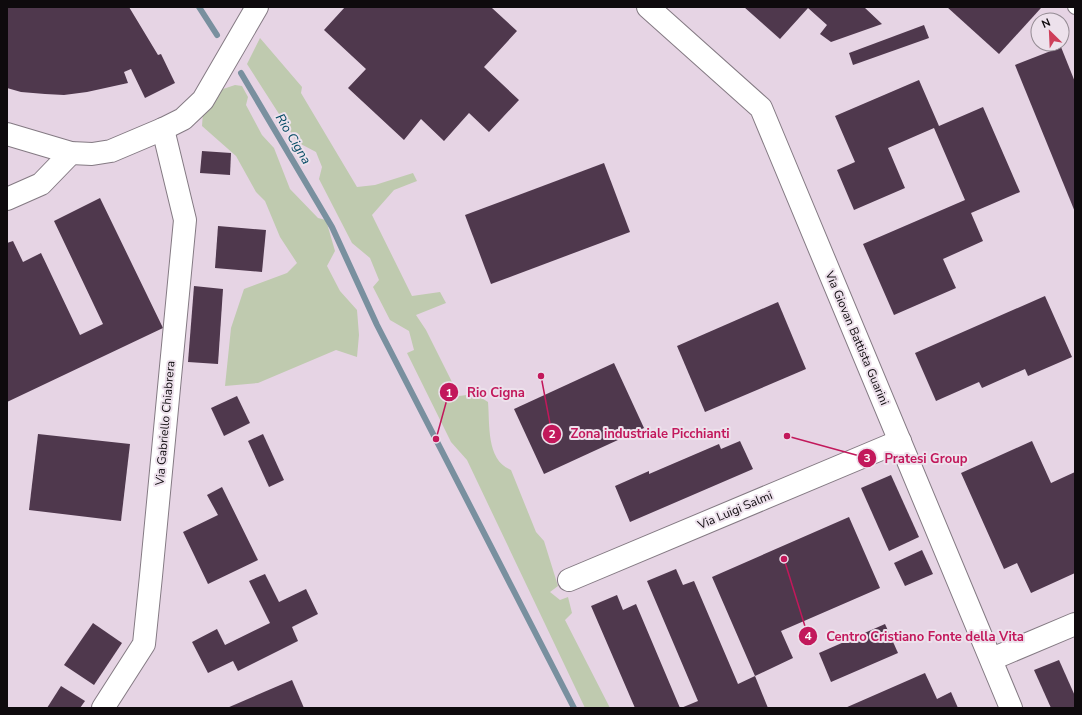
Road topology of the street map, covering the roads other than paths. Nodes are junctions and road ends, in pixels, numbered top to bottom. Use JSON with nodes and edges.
{"nodes":[{"id":1,"x":648,"y":7,"type":"edge"},
{"id":2,"x":253,"y":14,"type":"edge"},
{"id":3,"x":163,"y":129,"type":"junction"},
{"id":4,"x":7,"y":134,"type":"edge"},
{"id":5,"x":71,"y":153,"type":"junction"},
{"id":6,"x":7,"y":199,"type":"edge"},
{"id":7,"x":900,"y":441,"type":"junction"},
{"id":8,"x":569,"y":580,"type":"dead end"},
{"id":9,"x":1075,"y":624,"type":"edge"},
{"id":10,"x":992,"y":660,"type":"junction"},
{"id":11,"x":103,"y":708,"type":"edge"},
{"id":12,"x":1012,"y":708,"type":"edge"}],
"edges":[{"from":1,"to":7,"type":"street","name":"Via Giovan Battista Guarini"},
{"from":2,"to":3,"type":"street"},
{"from":3,"to":5,"type":"street"},
{"from":3,"to":11,"type":"street","name":"Via Gabriello Chiabrera"},
{"from":4,"to":5,"type":"street"},
{"from":5,"to":6,"type":"street"},
{"from":7,"to":8,"type":"street","name":"Via Luigi Salmi"},
{"from":7,"to":10,"type":"street","name":"Via Giovan Battista Guarini"},
{"from":9,"to":10,"type":"street"},
{"from":10,"to":12,"type":"street","name":"Via Giovan Battista Guarini"}]}
